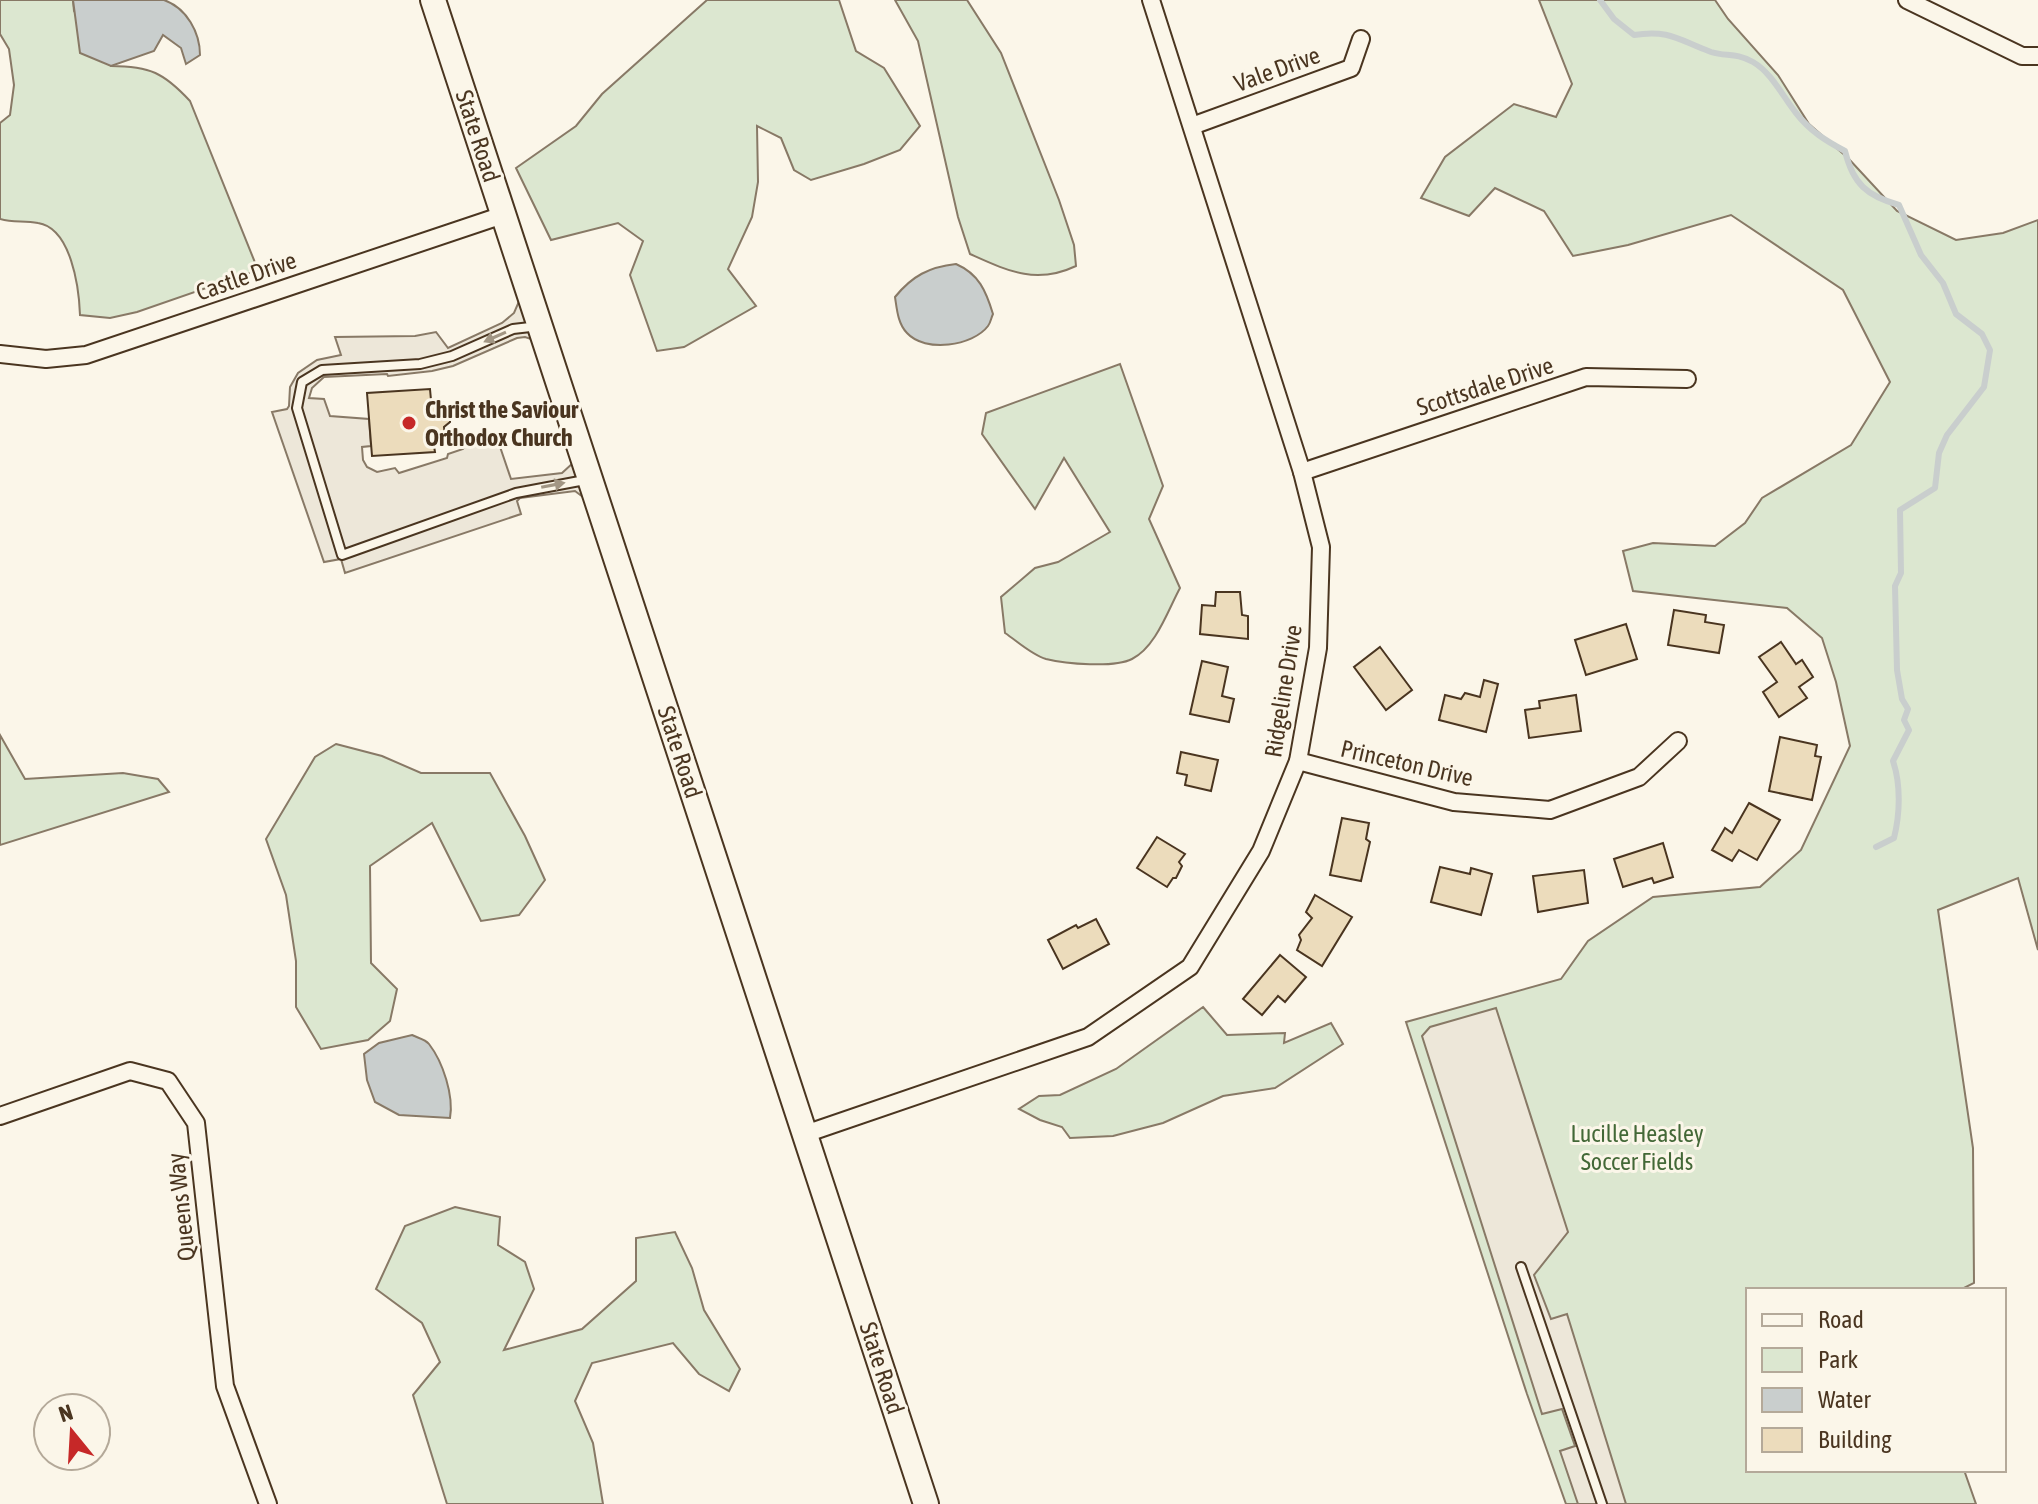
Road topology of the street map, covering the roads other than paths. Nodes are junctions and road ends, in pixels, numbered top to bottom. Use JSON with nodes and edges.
{"nodes":[{"id":1,"x":433,"y":0,"type":"edge"},
{"id":2,"x":1151,"y":0,"type":"edge"},
{"id":3,"x":1907,"y":0,"type":"edge"},
{"id":4,"x":1361,"y":39,"type":"dead end"},
{"id":5,"x":2038,"y":56,"type":"edge"},
{"id":6,"x":1192,"y":126,"type":"junction"},
{"id":7,"x":503,"y":215,"type":"junction"},
{"id":8,"x":540,"y":326,"type":"junction"},
{"id":9,"x":0,"y":354,"type":"edge"},
{"id":10,"x":1687,"y":379,"type":"dead end"},
{"id":11,"x":1302,"y":472,"type":"junction"},
{"id":12,"x":590,"y":479,"type":"junction"},
{"id":13,"x":1678,"y":741,"type":"dead end"},
{"id":14,"x":1298,"y":761,"type":"junction"},
{"id":15,"x":0,"y":1116,"type":"edge"},
{"id":16,"x":805,"y":1134,"type":"junction"},
{"id":17,"x":1521,"y":1267,"type":"dead end"},
{"id":18,"x":268,"y":1504,"type":"edge"},
{"id":19,"x":926,"y":1504,"type":"edge"},
{"id":20,"x":1602,"y":1504,"type":"edge"}],
"edges":[{"from":1,"to":7,"type":"main road","name":"State Road"},
{"from":2,"to":6,"type":"street","name":"Ridgeline Drive"},
{"from":3,"to":5,"type":"street"},
{"from":4,"to":6,"type":"street","name":"Vale Drive"},
{"from":6,"to":11,"type":"street","name":"Ridgeline Drive"},
{"from":7,"to":8,"type":"main road","name":"State Road"},
{"from":7,"to":9,"type":"street","name":"Castle Drive"},
{"from":8,"to":12,"type":"main road","name":"State Road"},
{"from":8,"to":12,"type":"lane","one_way":true},
{"from":10,"to":11,"type":"street","name":"Scottsdale Drive"},
{"from":11,"to":14,"type":"street","name":"Ridgeline Drive"},
{"from":12,"to":16,"type":"main road","name":"State Road"},
{"from":13,"to":14,"type":"street","name":"Princeton Drive"},
{"from":14,"to":16,"type":"street","name":"Ridgeline Drive"},
{"from":15,"to":18,"type":"street","name":"Queens Way"},
{"from":16,"to":19,"type":"main road","name":"State Road"},
{"from":17,"to":20,"type":"lane"}]}
